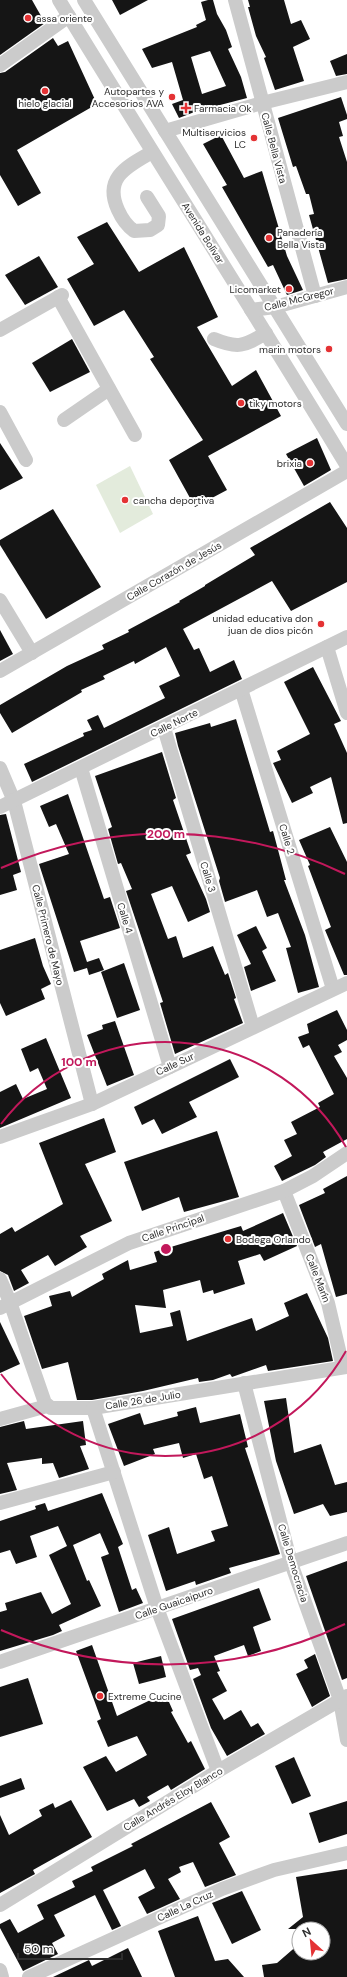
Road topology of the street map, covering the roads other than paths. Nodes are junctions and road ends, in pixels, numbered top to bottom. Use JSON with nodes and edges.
{"nodes":[{"id":1,"x":59,"y":0,"type":"edge"},
{"id":2,"x":84,"y":0,"type":"edge"},
{"id":3,"x":235,"y":0,"type":"edge"},
{"id":4,"x":69,"y":16,"type":"junction"},
{"id":5,"x":0,"y":65,"type":"edge"},
{"id":6,"x":347,"y":82,"type":"edge"},
{"id":7,"x":262,"y":103,"type":"junction"},
{"id":8,"x":165,"y":132,"type":"junction"},
{"id":9,"x":152,"y":152,"type":"junction"},
{"id":10,"x":147,"y":197,"type":"dead end"},
{"id":11,"x":347,"y":287,"type":"edge"},
{"id":12,"x":315,"y":296,"type":"junction"},
{"id":13,"x":275,"y":307,"type":"junction"},
{"id":14,"x":251,"y":310,"type":"junction"},
{"id":15,"x":0,"y":330,"type":"edge"},
{"id":16,"x":266,"y":334,"type":"junction"},
{"id":17,"x":214,"y":340,"type":"dead end"},
{"id":18,"x":110,"y":389,"type":"junction"},
{"id":19,"x":0,"y":412,"type":"edge"},
{"id":20,"x":64,"y":420,"type":"dead end"},
{"id":21,"x":347,"y":424,"type":"edge"},
{"id":22,"x":135,"y":435,"type":"dead end"},
{"id":23,"x":26,"y":460,"type":"dead end"},
{"id":24,"x":347,"y":466,"type":"edge"},
{"id":25,"x":347,"y":471,"type":"edge"},
{"id":26,"x":0,"y":600,"type":"edge"},
{"id":27,"x":347,"y":637,"type":"edge"},
{"id":28,"x":327,"y":647,"type":"junction"},
{"id":29,"x":32,"y":653,"type":"junction"},
{"id":30,"x":0,"y":671,"type":"edge"},
{"id":31,"x":241,"y":689,"type":"junction"},
{"id":32,"x":347,"y":713,"type":"edge"},
{"id":33,"x":164,"y":728,"type":"junction"},
{"id":34,"x":0,"y":768,"type":"edge"},
{"id":35,"x":81,"y":768,"type":"junction"},
{"id":36,"x":14,"y":801,"type":"junction"},
{"id":37,"x":0,"y":807,"type":"edge"},
{"id":38,"x":347,"y":982,"type":"edge"},
{"id":39,"x":333,"y":989,"type":"junction"},
{"id":40,"x":253,"y":1027,"type":"junction"},
{"id":41,"x":170,"y":1067,"type":"junction"},
{"id":42,"x":92,"y":1104,"type":"junction"},
{"id":43,"x":0,"y":1138,"type":"edge"},
{"id":44,"x":347,"y":1153,"type":"edge"},
{"id":45,"x":284,"y":1191,"type":"junction"},
{"id":46,"x":0,"y":1279,"type":"edge"},
{"id":47,"x":5,"y":1305,"type":"edge"},
{"id":48,"x":345,"y":1367,"type":"edge"},
{"id":49,"x":244,"y":1383,"type":"junction"},
{"id":50,"x":47,"y":1406,"type":"junction"},
{"id":51,"x":93,"y":1408,"type":"junction"},
{"id":52,"x":0,"y":1419,"type":"edge"},
{"id":53,"x":114,"y":1472,"type":"junction"},
{"id":54,"x":0,"y":1503,"type":"edge"},
{"id":55,"x":347,"y":1543,"type":"edge"},
{"id":56,"x":291,"y":1563,"type":"junction"},
{"id":57,"x":157,"y":1608,"type":"junction"},
{"id":58,"x":0,"y":1662,"type":"edge"},
{"id":59,"x":344,"y":1698,"type":"edge"},
{"id":60,"x":347,"y":1740,"type":"edge"},
{"id":61,"x":218,"y":1771,"type":"junction"},
{"id":62,"x":347,"y":1853,"type":"edge"},
{"id":63,"x":0,"y":1905,"type":"edge"},
{"id":64,"x":0,"y":1970,"type":"edge"},
{"id":65,"x":2,"y":1977,"type":"edge"},
{"id":66,"x":29,"y":1977,"type":"edge"}],
"edges":[{"from":1,"to":4,"type":"street","name":"Avenida Bolívar"},
{"from":2,"to":8,"type":"street"},
{"from":3,"to":7,"type":"street","name":"Calle Bella Vista"},
{"from":4,"to":5,"type":"street"},
{"from":4,"to":9,"type":"street","name":"Avenida Bolívar"},
{"from":6,"to":7,"type":"street"},
{"from":7,"to":8,"type":"street"},
{"from":7,"to":12,"type":"street","name":"Calle Bella Vista"},
{"from":8,"to":13,"type":"street"},
{"from":9,"to":10,"type":"street"},
{"from":9,"to":14,"type":"street","name":"Avenida Bolívar"},
{"from":11,"to":12,"type":"street","name":"Calle McGregor"},
{"from":12,"to":13,"type":"street","name":"Calle McGregor"},
{"from":13,"to":14,"type":"street","name":"Calle McGregor"},
{"from":13,"to":21,"type":"street"},
{"from":14,"to":16,"type":"street","name":"Avenida Bolívar"},
{"from":15,"to":18,"type":"street"},
{"from":16,"to":17,"type":"street"},
{"from":16,"to":24,"type":"street","name":"Avenida Bolívar"},
{"from":18,"to":20,"type":"street"},
{"from":18,"to":22,"type":"street"},
{"from":19,"to":23,"type":"street"},
{"from":25,"to":29,"type":"street","name":"Calle Corazón de Jesús"},
{"from":26,"to":29,"type":"street"},
{"from":27,"to":28,"type":"street","name":"Calle Norte"},
{"from":28,"to":31,"type":"street","name":"Calle Norte"},
{"from":28,"to":32,"type":"street"},
{"from":29,"to":30,"type":"street","name":"Calle Corazón de Jesús"},
{"from":31,"to":33,"type":"street","name":"Calle Norte"},
{"from":31,"to":39,"type":"street","name":"Calle 2"},
{"from":33,"to":35,"type":"street","name":"Calle Norte"},
{"from":33,"to":40,"type":"street","name":"Calle 3"},
{"from":34,"to":36,"type":"street","name":"Calle Primero de Mayo"},
{"from":35,"to":36,"type":"street","name":"Calle Norte"},
{"from":35,"to":41,"type":"street","name":"Calle 4"},
{"from":36,"to":37,"type":"street","name":"Calle Norte"},
{"from":36,"to":42,"type":"street","name":"Calle Primero de Mayo"},
{"from":38,"to":39,"type":"street","name":"Calle Sur"},
{"from":39,"to":40,"type":"street","name":"Calle Sur"},
{"from":40,"to":41,"type":"street","name":"Calle Sur"},
{"from":41,"to":42,"type":"street","name":"Calle Sur"},
{"from":42,"to":43,"type":"street","name":"Calle Sur"},
{"from":44,"to":45,"type":"street","name":"Calle Principal"},
{"from":45,"to":47,"type":"street","name":"Calle Principal"},
{"from":45,"to":48,"type":"street","name":"Calle Marín"},
{"from":46,"to":47,"type":"street"},
{"from":47,"to":50,"type":"street"},
{"from":48,"to":49,"type":"street","name":"Calle 26 de Julio"},
{"from":49,"to":51,"type":"street","name":"Calle 26 de Julio"},
{"from":49,"to":56,"type":"street","name":"Calle Democracia"},
{"from":50,"to":51,"type":"street","name":"Calle 26 de Julio"},
{"from":50,"to":52,"type":"street"},
{"from":51,"to":53,"type":"street"},
{"from":53,"to":54,"type":"street"},
{"from":53,"to":57,"type":"street"},
{"from":55,"to":56,"type":"street","name":"Calle Guaicaipuro"},
{"from":56,"to":57,"type":"street","name":"Calle Guaicaipuro"},
{"from":56,"to":59,"type":"street","name":"Calle Democracia"},
{"from":57,"to":58,"type":"street","name":"Calle Guaicaipuro"},
{"from":57,"to":61,"type":"street"},
{"from":59,"to":60,"type":"street","name":"Calle Democracia"},
{"from":59,"to":61,"type":"street","name":"Calle Andrés Eloy Blanco"},
{"from":61,"to":63,"type":"street","name":"Calle Andrés Eloy Blanco"},
{"from":62,"to":66,"type":"street","name":"Calle La Cruz"},
{"from":64,"to":65,"type":"street"}]}
